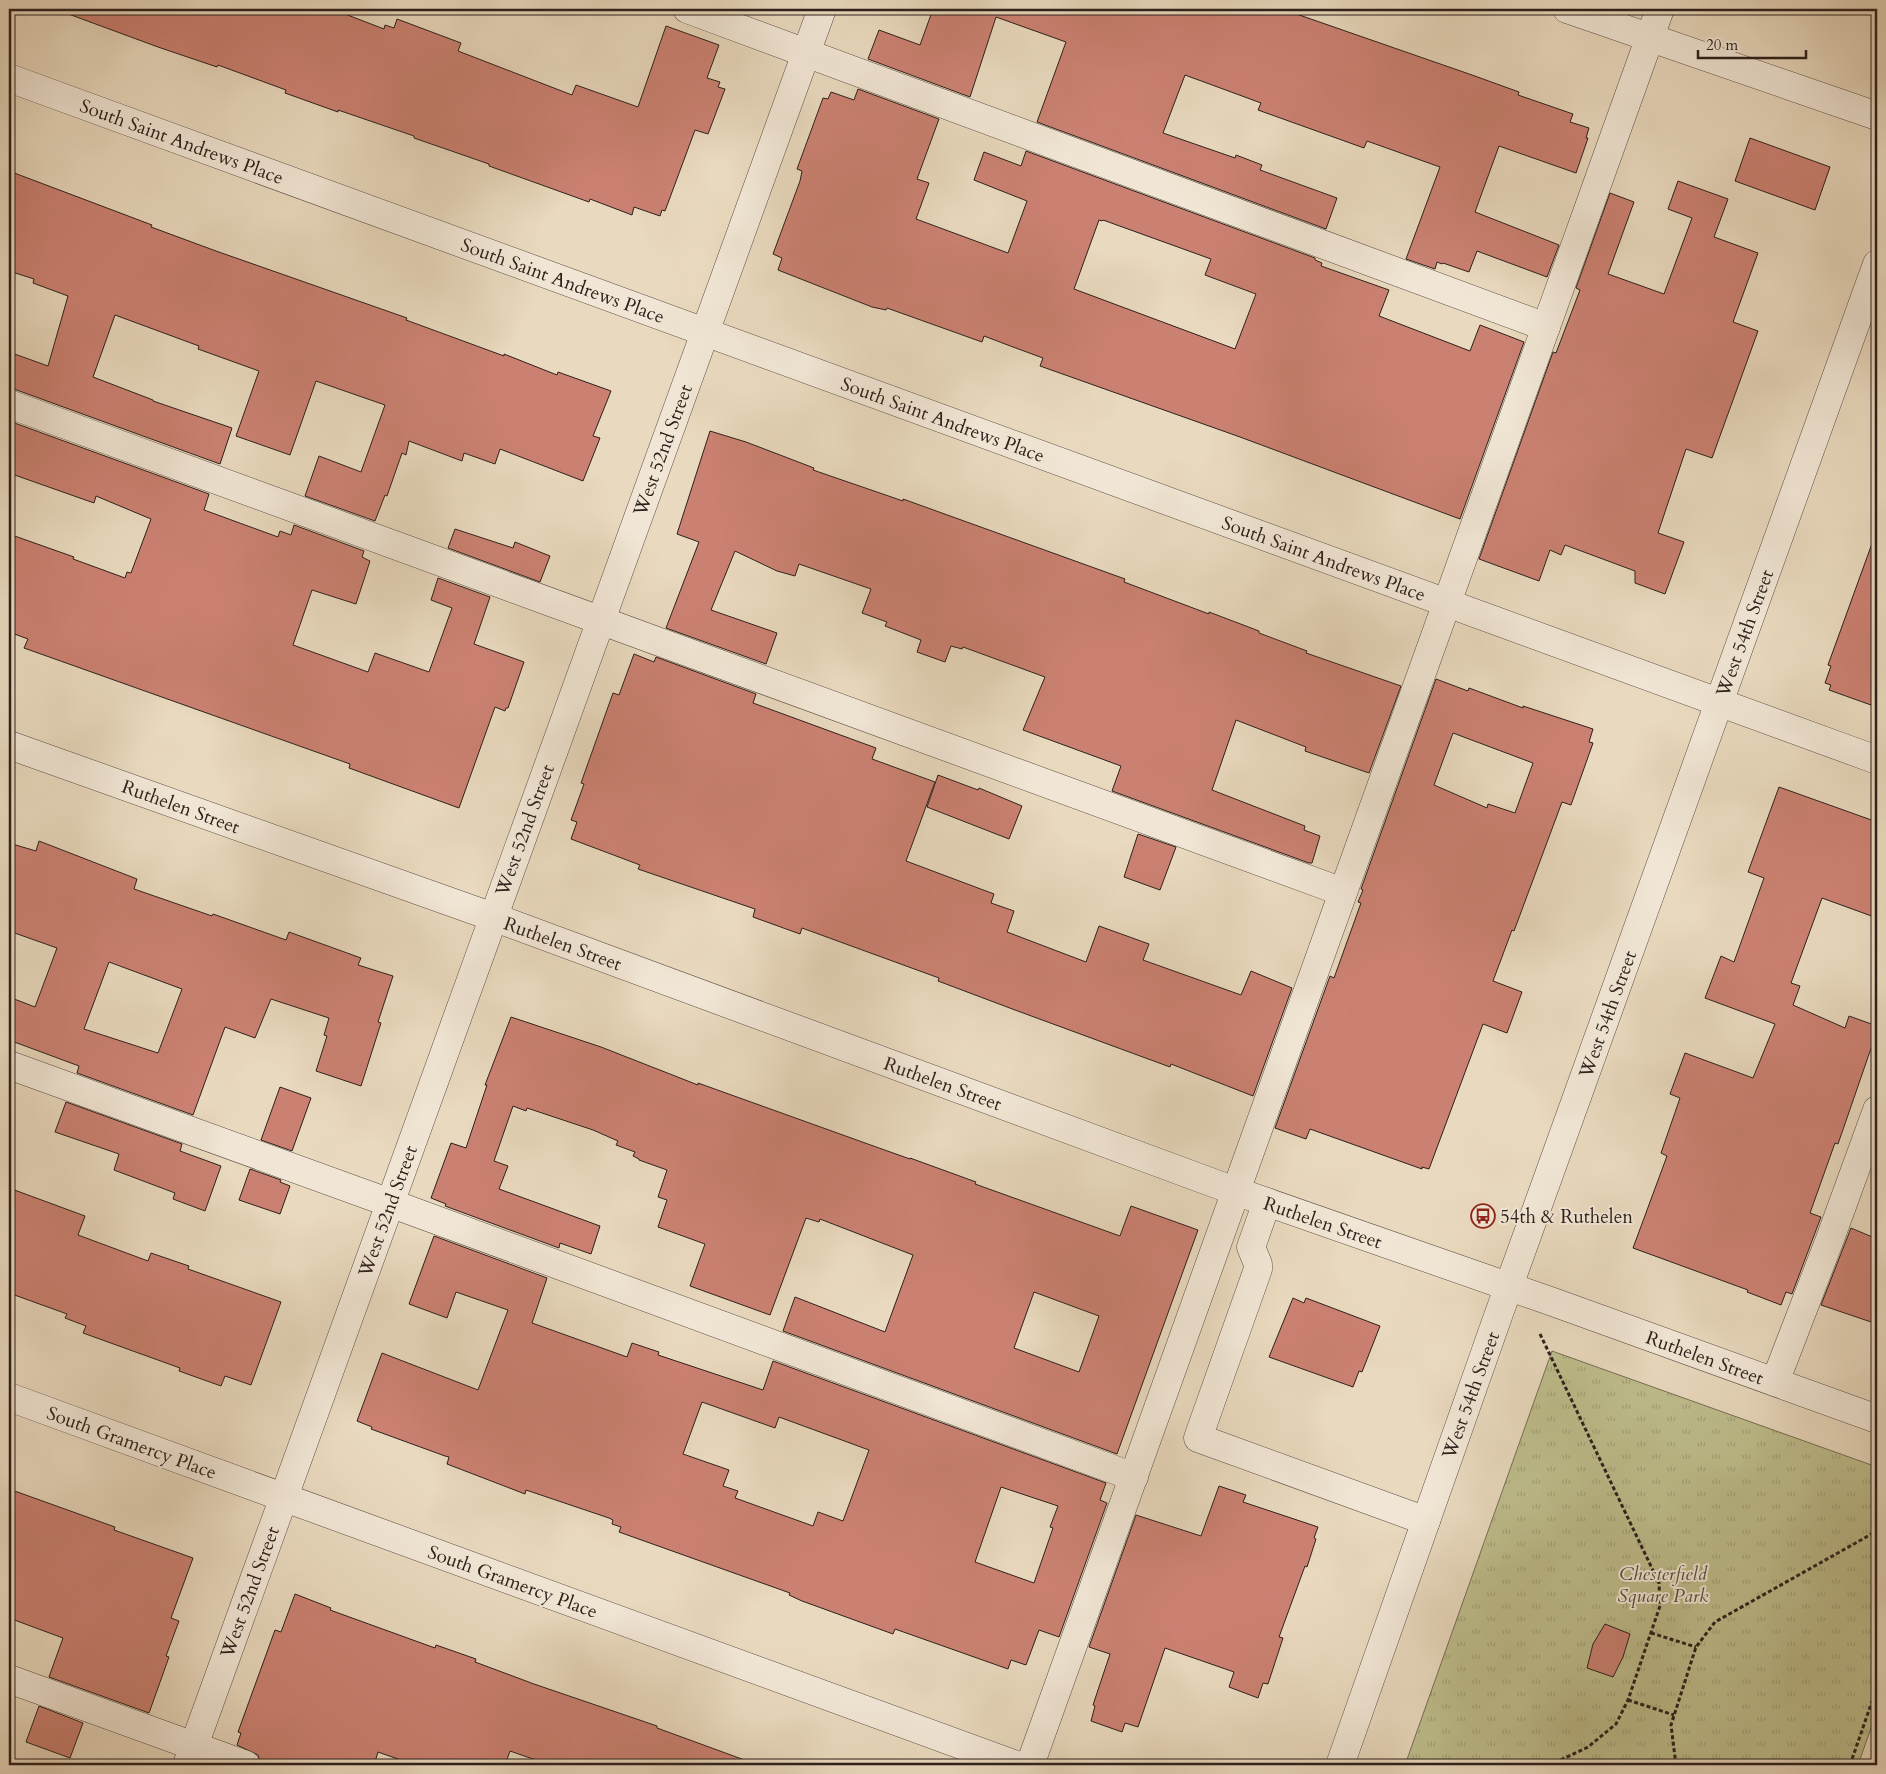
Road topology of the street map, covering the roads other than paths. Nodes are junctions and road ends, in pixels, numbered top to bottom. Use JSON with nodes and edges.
{"nodes":[{"id":1,"x":687,"y":9,"type":"edge"},
{"id":2,"x":822,"y":9,"type":"edge"},
{"id":3,"x":1567,"y":9,"type":"edge"},
{"id":4,"x":1660,"y":9,"type":"edge"},
{"id":5,"x":1650,"y":37,"type":"junction"},
{"id":6,"x":806,"y":52,"type":"junction"},
{"id":7,"x":9,"y":78,"type":"edge"},
{"id":8,"x":1877,"y":116,"type":"edge"},
{"id":9,"x":1877,"y":264,"type":"edge"},
{"id":10,"x":1546,"y":327,"type":"junction"},
{"id":11,"x":705,"y":332,"type":"junction"},
{"id":12,"x":9,"y":404,"type":"edge"},
{"id":13,"x":1447,"y":603,"type":"junction"},
{"id":14,"x":601,"y":619,"type":"junction"},
{"id":15,"x":1719,"y":702,"type":"junction"},
{"id":16,"x":9,"y":745,"type":"edge"},
{"id":17,"x":1877,"y":760,"type":"edge"},
{"id":18,"x":1343,"y":892,"type":"junction"},
{"id":19,"x":493,"y":917,"type":"junction"},
{"id":20,"x":9,"y":1065,"type":"edge"},
{"id":21,"x":1877,"y":1110,"type":"edge"},
{"id":22,"x":1235,"y":1191,"type":"junction"},
{"id":23,"x":1267,"y":1202,"type":"junction"},
{"id":24,"x":390,"y":1203,"type":"junction"},
{"id":25,"x":1509,"y":1287,"type":"junction"},
{"id":26,"x":1775,"y":1382,"type":"junction"},
{"id":27,"x":9,"y":1396,"type":"edge"},
{"id":28,"x":1877,"y":1419,"type":"edge"},
{"id":29,"x":1134,"y":1477,"type":"junction"},
{"id":30,"x":283,"y":1497,"type":"junction"},
{"id":31,"x":1426,"y":1521,"type":"junction"},
{"id":32,"x":9,"y":1679,"type":"edge"},
{"id":33,"x":190,"y":1756,"type":"edge"},
{"id":34,"x":246,"y":1765,"type":"edge"},
{"id":35,"x":1016,"y":1765,"type":"edge"},
{"id":36,"x":1030,"y":1765,"type":"edge"},
{"id":37,"x":1340,"y":1765,"type":"edge"}],
"edges":[{"from":1,"to":6,"type":"street"},
{"from":2,"to":6,"type":"street","name":"West 52nd Street"},
{"from":3,"to":5,"type":"street"},
{"from":4,"to":5,"type":"street"},
{"from":5,"to":8,"type":"street"},
{"from":5,"to":10,"type":"street"},
{"from":6,"to":10,"type":"street"},
{"from":6,"to":11,"type":"street","name":"West 52nd Street"},
{"from":7,"to":11,"type":"street","name":"South Saint Andrews Place"},
{"from":9,"to":15,"type":"street","name":"West 54th Street"},
{"from":10,"to":13,"type":"street"},
{"from":11,"to":13,"type":"street","name":"South Saint Andrews Place"},
{"from":11,"to":14,"type":"street","name":"West 52nd Street"},
{"from":12,"to":14,"type":"street"},
{"from":13,"to":15,"type":"street","name":"South Saint Andrews Place"},
{"from":13,"to":18,"type":"street"},
{"from":14,"to":18,"type":"street"},
{"from":14,"to":19,"type":"street","name":"West 52nd Street"},
{"from":15,"to":17,"type":"street","name":"South Saint Andrews Place"},
{"from":15,"to":25,"type":"street","name":"West 54th Street"},
{"from":16,"to":19,"type":"street","name":"Ruthelen Street"},
{"from":18,"to":22,"type":"street"},
{"from":19,"to":22,"type":"street","name":"Ruthelen Street"},
{"from":19,"to":24,"type":"street","name":"West 52nd Street"},
{"from":20,"to":24,"type":"street"},
{"from":21,"to":26,"type":"street"},
{"from":22,"to":23,"type":"street","name":"Ruthelen Street"},
{"from":22,"to":29,"type":"street"},
{"from":23,"to":25,"type":"street","name":"Ruthelen Street"},
{"from":23,"to":31,"type":"street"},
{"from":24,"to":29,"type":"street"},
{"from":24,"to":30,"type":"street","name":"West 52nd Street"},
{"from":25,"to":26,"type":"street","name":"Ruthelen Street"},
{"from":25,"to":31,"type":"street","name":"West 54th Street"},
{"from":26,"to":28,"type":"street","name":"Ruthelen Street"},
{"from":27,"to":30,"type":"street","name":"South Gramercy Place"},
{"from":29,"to":36,"type":"street"},
{"from":30,"to":33,"type":"street","name":"West 52nd Street"},
{"from":30,"to":35,"type":"street","name":"South Gramercy Place"},
{"from":31,"to":37,"type":"street","name":"West 54th Street"},
{"from":32,"to":33,"type":"street"},
{"from":33,"to":34,"type":"street"}]}
